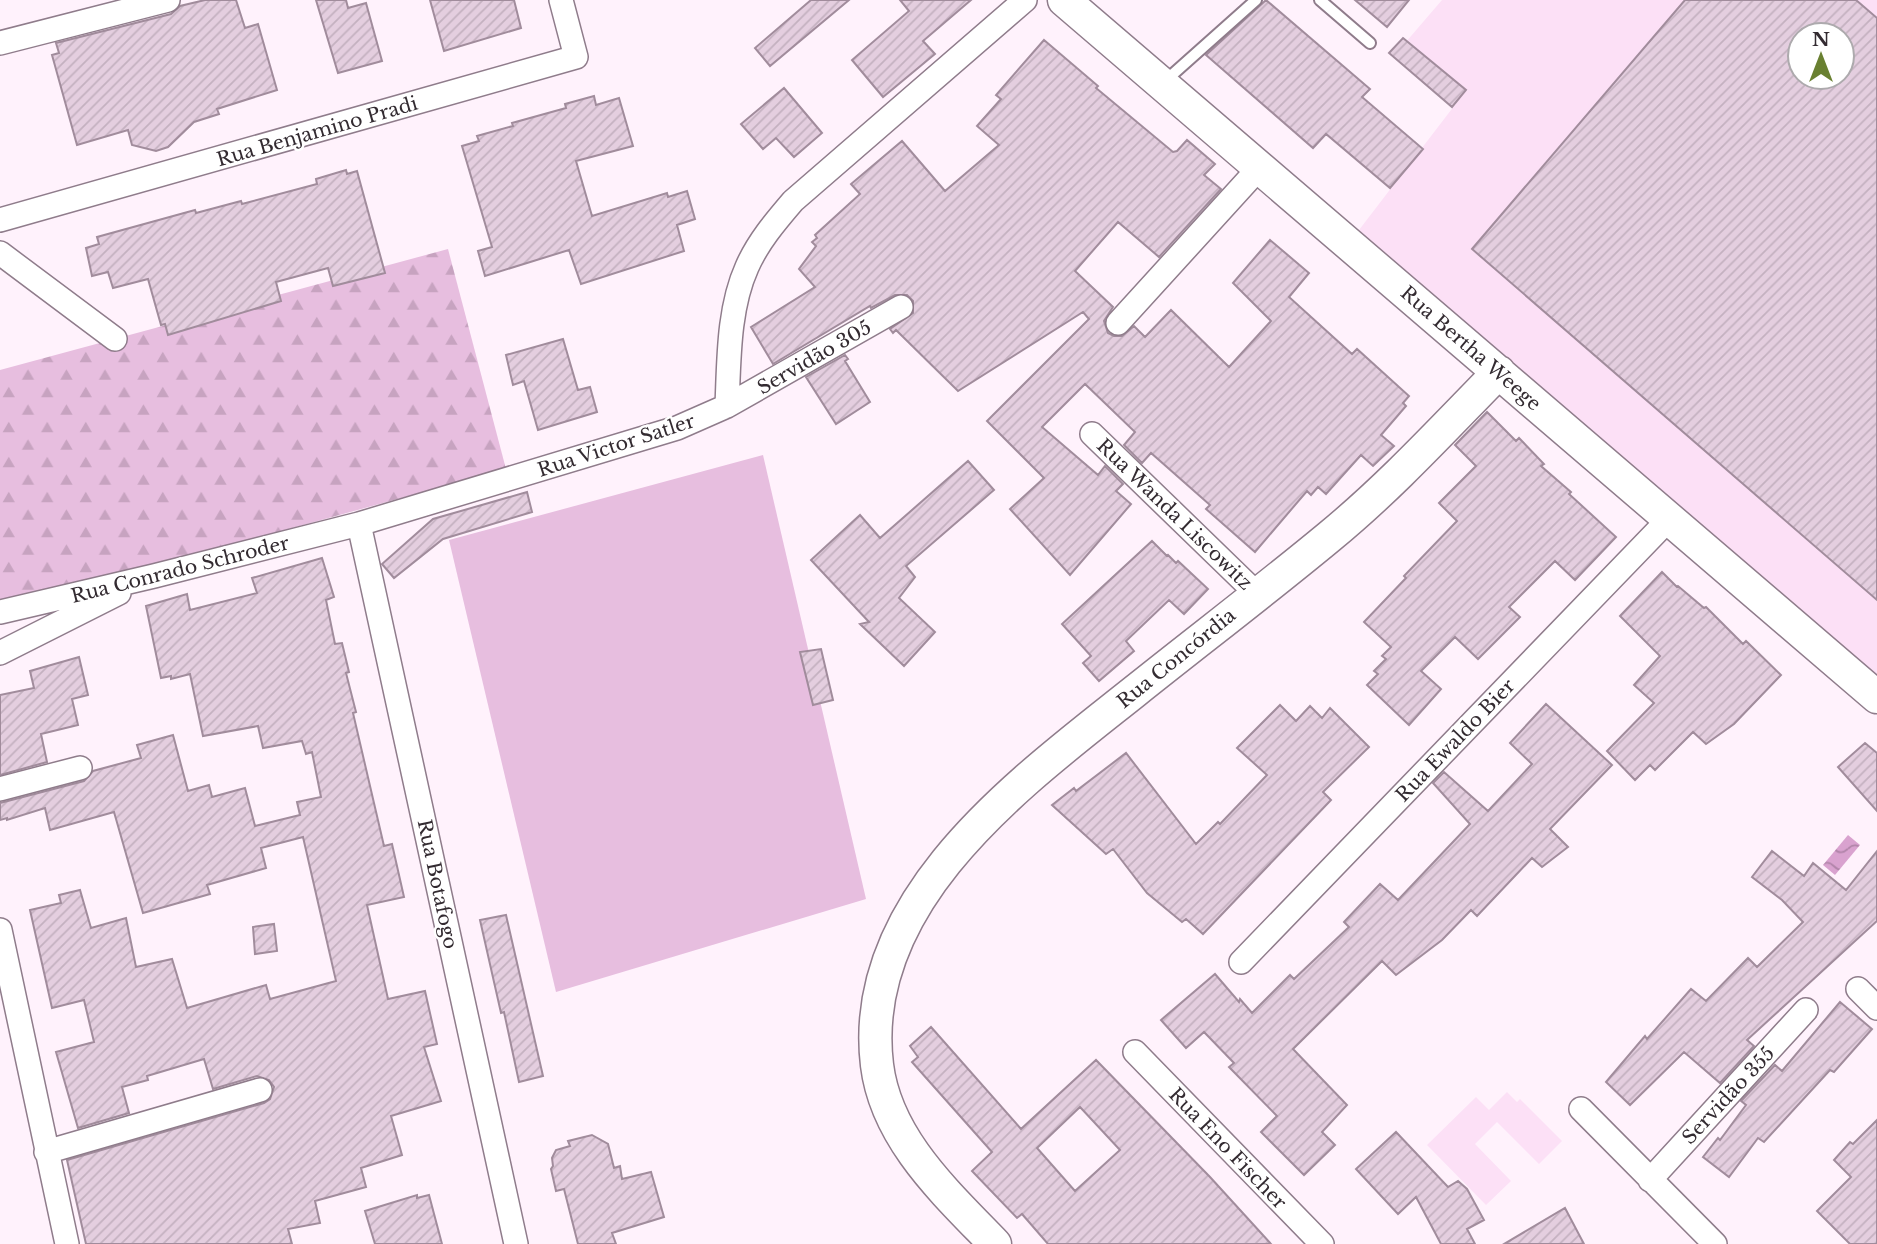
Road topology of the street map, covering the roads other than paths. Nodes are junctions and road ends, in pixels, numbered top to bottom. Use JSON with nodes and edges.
{"nodes":[{"id":1,"x":168,"y":0,"type":"edge"},
{"id":2,"x":561,"y":0,"type":"edge"},
{"id":3,"x":1025,"y":0,"type":"edge"},
{"id":4,"x":1064,"y":0,"type":"edge"},
{"id":5,"x":1256,"y":0,"type":"edge"},
{"id":6,"x":1320,"y":0,"type":"edge"},
{"id":7,"x":0,"y":43,"type":"edge"},
{"id":8,"x":1370,"y":43,"type":"dead end"},
{"id":9,"x":1162,"y":83,"type":"junction"},
{"id":10,"x":1260,"y":167,"type":"junction"},
{"id":11,"x":0,"y":220,"type":"edge"},
{"id":12,"x":0,"y":253,"type":"edge"},
{"id":13,"x":901,"y":307,"type":"dead end"},
{"id":14,"x":1118,"y":324,"type":"dead end"},
{"id":15,"x":115,"y":339,"type":"dead end"},
{"id":16,"x":1499,"y":372,"type":"junction"},
{"id":17,"x":726,"y":406,"type":"junction"},
{"id":18,"x":1092,"y":434,"type":"dead end"},
{"id":19,"x":1669,"y":519,"type":"junction"},
{"id":20,"x":359,"y":524,"type":"junction"},
{"id":21,"x":154,"y":576,"type":"junction"},
{"id":22,"x":1258,"y":594,"type":"junction"},
{"id":23,"x":0,"y":612,"type":"edge"},
{"id":24,"x":0,"y":653,"type":"edge"},
{"id":25,"x":1877,"y":697,"type":"edge"},
{"id":26,"x":80,"y":768,"type":"dead end"},
{"id":27,"x":0,"y":789,"type":"edge"},
{"id":28,"x":0,"y":930,"type":"edge"},
{"id":29,"x":1241,"y":962,"type":"dead end"},
{"id":30,"x":1858,"y":989,"type":"dead end"},
{"id":31,"x":1877,"y":1008,"type":"edge"},
{"id":32,"x":1806,"y":1010,"type":"dead end"},
{"id":33,"x":1135,"y":1052,"type":"dead end"},
{"id":34,"x":260,"y":1090,"type":"dead end"},
{"id":35,"x":1581,"y":1109,"type":"dead end"},
{"id":36,"x":46,"y":1152,"type":"junction"},
{"id":37,"x":1650,"y":1180,"type":"junction"},
{"id":38,"x":67,"y":1244,"type":"edge"},
{"id":39,"x":516,"y":1244,"type":"edge"},
{"id":40,"x":995,"y":1244,"type":"edge"},
{"id":41,"x":1322,"y":1244,"type":"edge"},
{"id":42,"x":1715,"y":1244,"type":"edge"}],
"edges":[{"from":1,"to":7,"type":"street"},
{"from":2,"to":11,"type":"street","name":"Rua Benjamino Pradi"},
{"from":3,"to":17,"type":"street"},
{"from":4,"to":9,"type":"main road","name":"Rua Bertha Weege"},
{"from":5,"to":9,"type":"lane"},
{"from":6,"to":8,"type":"lane"},
{"from":9,"to":10,"type":"main road","name":"Rua Bertha Weege"},
{"from":10,"to":14,"type":"street"},
{"from":10,"to":16,"type":"main road","name":"Rua Bertha Weege"},
{"from":12,"to":15,"type":"street"},
{"from":13,"to":17,"type":"street","name":"Servidão 305"},
{"from":16,"to":19,"type":"main road","name":"Rua Bertha Weege"},
{"from":16,"to":22,"type":"main road","name":"Rua Concórdia"},
{"from":17,"to":20,"type":"street","name":"Rua Victor Satler"},
{"from":18,"to":22,"type":"street","name":"Rua Wanda Liscowitz"},
{"from":19,"to":25,"type":"main road","name":"Rua Bertha Weege"},
{"from":19,"to":29,"type":"street","name":"Rua Ewaldo Bier"},
{"from":20,"to":21,"type":"street","name":"Rua Conrado Schroder"},
{"from":20,"to":39,"type":"street","name":"Rua Botafogo"},
{"from":21,"to":23,"type":"street","name":"Rua Conrado Schroder"},
{"from":21,"to":24,"type":"street"},
{"from":22,"to":40,"type":"main road","name":"Rua Concórdia"},
{"from":26,"to":27,"type":"street"},
{"from":28,"to":36,"type":"street"},
{"from":30,"to":31,"type":"street"},
{"from":32,"to":37,"type":"street","name":"Servidão 355"},
{"from":33,"to":41,"type":"street","name":"Rua Eno Fischer"},
{"from":34,"to":36,"type":"street"},
{"from":35,"to":37,"type":"street"},
{"from":36,"to":38,"type":"street"},
{"from":37,"to":42,"type":"street"}]}
